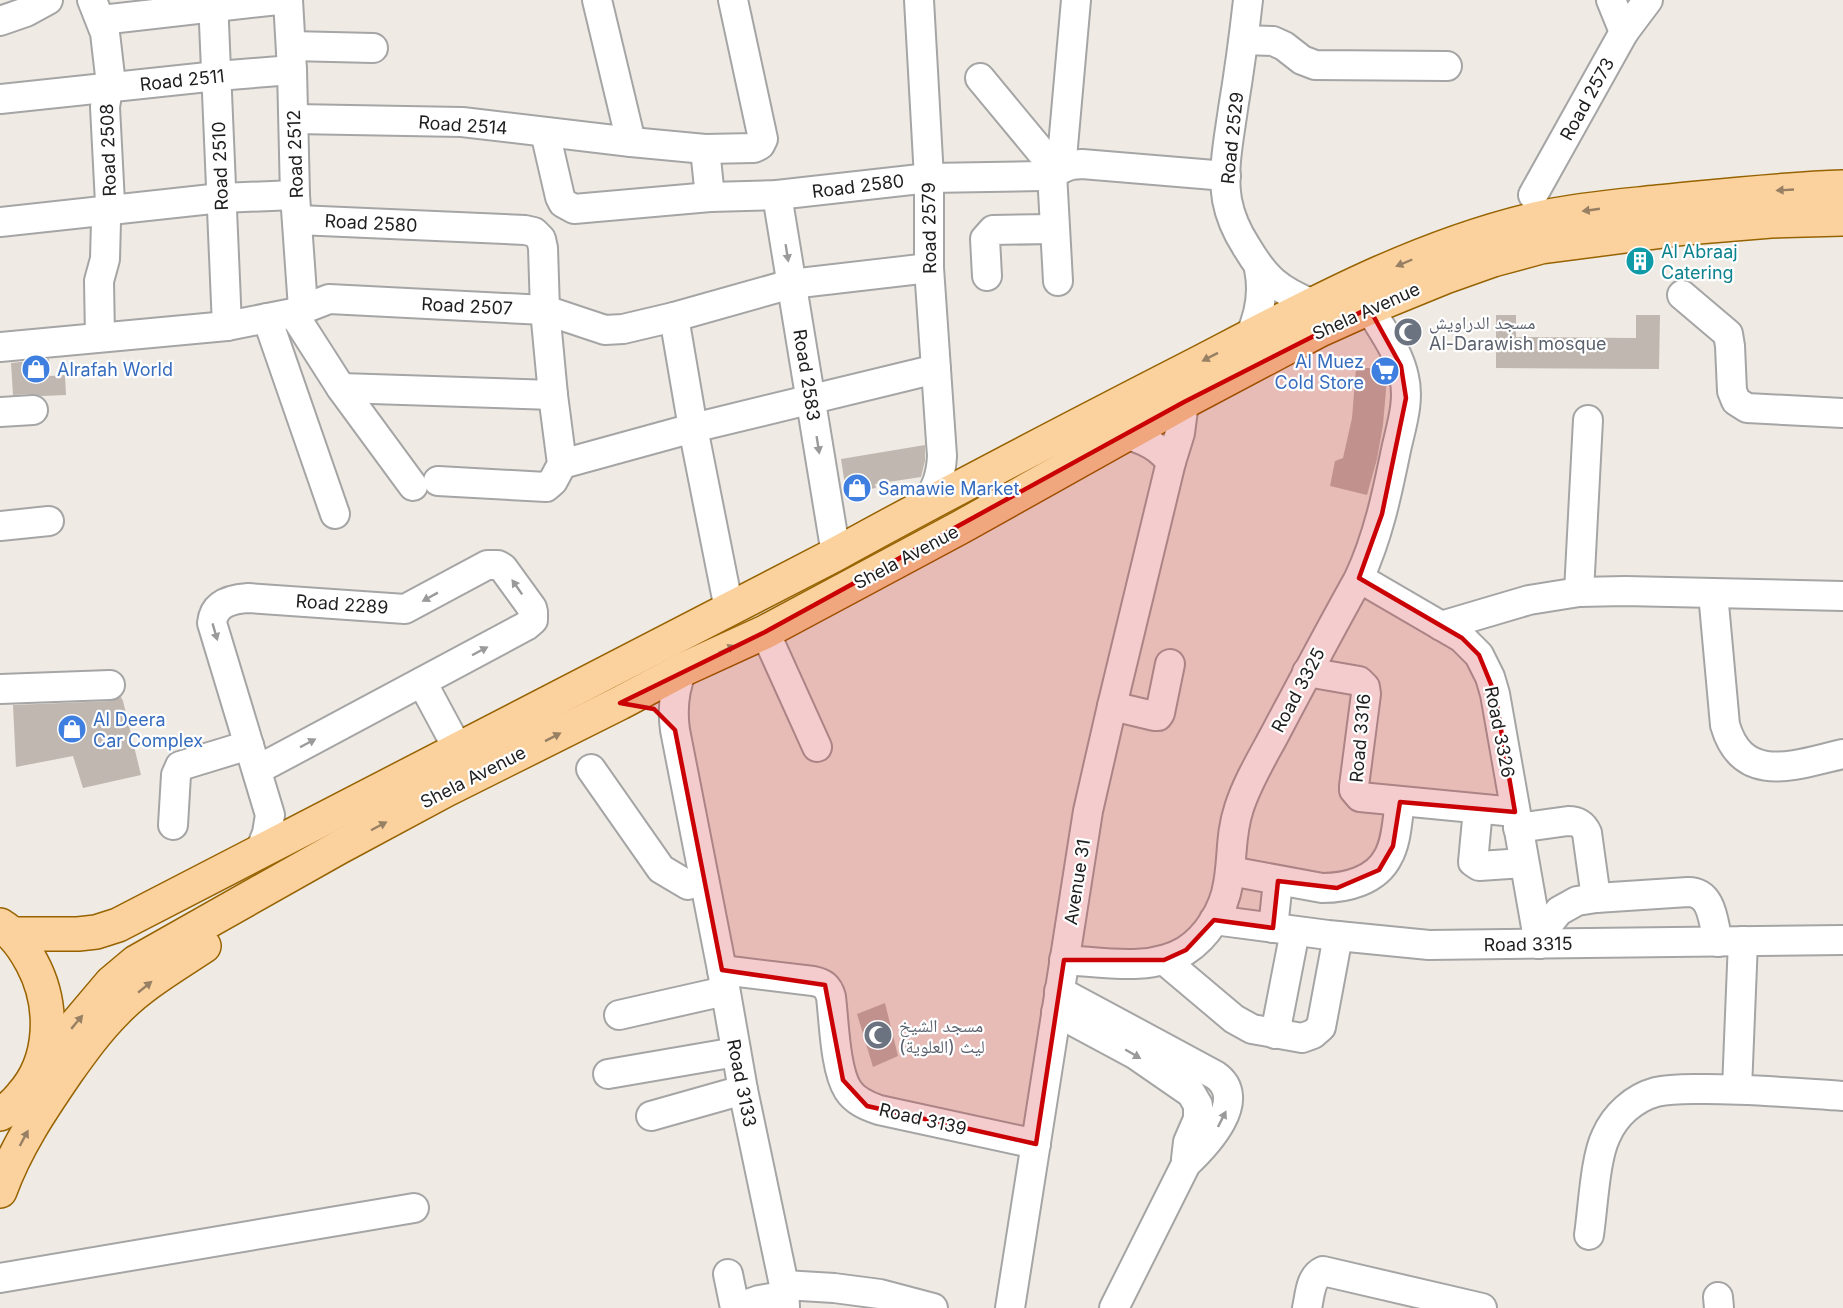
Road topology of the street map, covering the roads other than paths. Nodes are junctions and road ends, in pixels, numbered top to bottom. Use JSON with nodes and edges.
{"nodes":[{"id":1,"x":48,"y":0,"type":"edge"},
{"id":2,"x":278,"y":0,"type":"edge"},
{"id":3,"x":288,"y":0,"type":"edge"},
{"id":4,"x":597,"y":0,"type":"edge"},
{"id":5,"x":733,"y":0,"type":"edge"},
{"id":6,"x":919,"y":0,"type":"edge"},
{"id":7,"x":1076,"y":0,"type":"edge"},
{"id":8,"x":1248,"y":0,"type":"edge"},
{"id":9,"x":1611,"y":0,"type":"edge"},
{"id":10,"x":1648,"y":0,"type":"edge"},
{"id":11,"x":213,"y":3,"type":"edge"},
{"id":12,"x":97,"y":10,"type":"edge"},
{"id":13,"x":0,"y":21,"type":"edge"},
{"id":14,"x":1624,"y":32,"type":"junction"},
{"id":15,"x":1244,"y":40,"type":"junction"},
{"id":16,"x":373,"y":48,"type":"dead end"},
{"id":17,"x":291,"y":58,"type":"junction"},
{"id":18,"x":1447,"y":66,"type":"dead end"},
{"id":19,"x":217,"y":76,"type":"junction"},
{"id":20,"x":980,"y":78,"type":"dead end"},
{"id":21,"x":109,"y":87,"type":"junction"},
{"id":22,"x":0,"y":99,"type":"edge"},
{"id":23,"x":294,"y":119,"type":"junction"},
{"id":24,"x":545,"y":132,"type":"junction"},
{"id":25,"x":631,"y":142,"type":"junction"},
{"id":26,"x":705,"y":149,"type":"junction"},
{"id":27,"x":1057,"y":171,"type":"junction"},
{"id":28,"x":1226,"y":176,"type":"junction"},
{"id":29,"x":929,"y":178,"type":"junction"},
{"id":30,"x":1843,"y":187,"type":"edge"},
{"id":31,"x":777,"y":195,"type":"junction"},
{"id":32,"x":1533,"y":195,"type":"dead end"},
{"id":33,"x":710,"y":197,"type":"junction"},
{"id":34,"x":222,"y":198,"type":"junction"},
{"id":35,"x":296,"y":207,"type":"junction"},
{"id":36,"x":109,"y":211,"type":"junction"},
{"id":37,"x":1843,"y":219,"type":"edge"},
{"id":38,"x":0,"y":222,"type":"edge"},
{"id":39,"x":1054,"y":229,"type":"junction"},
{"id":40,"x":929,"y":268,"type":"junction"},
{"id":41,"x":1259,"y":268,"type":"junction"},
{"id":42,"x":987,"y":276,"type":"dead end"},
{"id":43,"x":1058,"y":281,"type":"dead end"},
{"id":44,"x":791,"y":284,"type":"junction"},
{"id":45,"x":1682,"y":295,"type":"dead end"},
{"id":46,"x":1313,"y":304,"type":"junction"},
{"id":47,"x":1369,"y":308,"type":"junction"},
{"id":48,"x":545,"y":310,"type":"junction"},
{"id":49,"x":288,"y":313,"type":"junction"},
{"id":50,"x":674,"y":317,"type":"junction"},
{"id":51,"x":227,"y":326,"type":"junction"},
{"id":52,"x":1250,"y":336,"type":"junction"},
{"id":53,"x":100,"y":338,"type":"junction"},
{"id":54,"x":0,"y":347,"type":"edge"},
{"id":55,"x":936,"y":369,"type":"junction"},
{"id":56,"x":341,"y":388,"type":"junction"},
{"id":57,"x":553,"y":395,"type":"junction"},
{"id":58,"x":811,"y":399,"type":"junction"},
{"id":59,"x":1184,"y":402,"type":"junction"},
{"id":60,"x":33,"y":410,"type":"dead end"},
{"id":61,"x":0,"y":412,"type":"edge"},
{"id":62,"x":1843,"y":413,"type":"edge"},
{"id":63,"x":1588,"y":420,"type":"dead end"},
{"id":64,"x":693,"y":428,"type":"junction"},
{"id":65,"x":1127,"y":435,"type":"junction"},
{"id":66,"x":942,"y":456,"type":"junction"},
{"id":67,"x":1171,"y":462,"type":"junction"},
{"id":68,"x":562,"y":464,"type":"junction"},
{"id":69,"x":983,"y":474,"type":"junction"},
{"id":70,"x":924,"y":506,"type":"junction"},
{"id":71,"x":335,"y":514,"type":"dead end"},
{"id":72,"x":49,"y":521,"type":"dead end"},
{"id":73,"x":0,"y":526,"type":"edge"},
{"id":74,"x":836,"y":554,"type":"junction"},
{"id":75,"x":1359,"y":578,"type":"junction"},
{"id":76,"x":1579,"y":592,"type":"junction"},
{"id":77,"x":1713,"y":593,"type":"junction"},
{"id":78,"x":1843,"y":596,"type":"edge"},
{"id":79,"x":729,"y":609,"type":"junction"},
{"id":80,"x":1441,"y":626,"type":"junction"},
{"id":81,"x":765,"y":632,"type":"junction"},
{"id":82,"x":1170,"y":664,"type":"dead end"},
{"id":83,"x":682,"y":670,"type":"junction"},
{"id":84,"x":1307,"y":672,"type":"junction"},
{"id":85,"x":422,"y":682,"type":"junction"},
{"id":86,"x":110,"y":685,"type":"dead end"},
{"id":87,"x":0,"y":689,"type":"edge"},
{"id":88,"x":620,"y":703,"type":"junction"},
{"id":89,"x":1112,"y":706,"type":"junction"},
{"id":90,"x":675,"y":730,"type":"junction"},
{"id":91,"x":817,"y":747,"type":"dead end"},
{"id":92,"x":458,"y":749,"type":"junction"},
{"id":93,"x":1843,"y":754,"type":"edge"},
{"id":94,"x":253,"y":758,"type":"junction"},
{"id":95,"x":591,"y":769,"type":"dead end"},
{"id":96,"x":1400,"y":802,"type":"junction"},
{"id":97,"x":1478,"y":809,"type":"junction"},
{"id":98,"x":270,"y":815,"type":"junction"},
{"id":99,"x":1516,"y":820,"type":"junction"},
{"id":100,"x":174,"y":825,"type":"dead end"},
{"id":101,"x":301,"y":830,"type":"junction"},
{"id":102,"x":338,"y":848,"type":"junction"},
{"id":103,"x":260,"y":851,"type":"junction"},
{"id":104,"x":1524,"y":863,"type":"junction"},
{"id":105,"x":1230,"y":870,"type":"junction"},
{"id":106,"x":704,"y":880,"type":"junction"},
{"id":107,"x":1278,"y":880,"type":"junction"},
{"id":108,"x":1596,"y":898,"type":"junction"},
{"id":109,"x":1215,"y":920,"type":"junction"},
{"id":110,"x":5,"y":924,"type":"edge"},
{"id":111,"x":1284,"y":929,"type":"junction"},
{"id":112,"x":1338,"y":936,"type":"junction"},
{"id":113,"x":1843,"y":940,"type":"edge"},
{"id":114,"x":1730,"y":941,"type":"junction"},
{"id":115,"x":1539,"y":944,"type":"junction"},
{"id":116,"x":1064,"y":960,"type":"junction"},
{"id":117,"x":1164,"y":960,"type":"junction"},
{"id":118,"x":724,"y":981,"type":"junction"},
{"id":119,"x":1058,"y":1002,"type":"junction"},
{"id":120,"x":619,"y":1015,"type":"dead end"},
{"id":121,"x":1275,"y":1034,"type":"junction"},
{"id":122,"x":736,"y":1052,"type":"junction"},
{"id":123,"x":40,"y":1067,"type":"junction"},
{"id":124,"x":608,"y":1074,"type":"dead end"},
{"id":125,"x":1737,"y":1089,"type":"junction"},
{"id":126,"x":742,"y":1090,"type":"junction"},
{"id":127,"x":1843,"y":1096,"type":"edge"},
{"id":128,"x":3,"y":1116,"type":"edge"},
{"id":129,"x":651,"y":1116,"type":"dead end"},
{"id":130,"x":1036,"y":1144,"type":"junction"},
{"id":131,"x":0,"y":1191,"type":"edge"},
{"id":132,"x":414,"y":1208,"type":"dead end"},
{"id":133,"x":1589,"y":1235,"type":"dead end"},
{"id":134,"x":728,"y":1274,"type":"dead end"},
{"id":135,"x":0,"y":1278,"type":"edge"},
{"id":136,"x":784,"y":1296,"type":"edge"},
{"id":137,"x":1438,"y":1303,"type":"edge"},
{"id":138,"x":736,"y":1308,"type":"edge"},
{"id":139,"x":933,"y":1308,"type":"edge"},
{"id":140,"x":1010,"y":1308,"type":"edge"},
{"id":141,"x":1114,"y":1308,"type":"edge"},
{"id":142,"x":1307,"y":1308,"type":"edge"},
{"id":143,"x":1482,"y":1308,"type":"edge"}],
"edges":[{"from":1,"to":13,"type":"street"},
{"from":2,"to":11,"type":"street"},
{"from":3,"to":17,"type":"street","name":"Road 2512"},
{"from":4,"to":25,"type":"street"},
{"from":5,"to":26,"type":"street","name":"Road 2514"},
{"from":6,"to":29,"type":"street","name":"Road 2579"},
{"from":7,"to":27,"type":"street"},
{"from":8,"to":15,"type":"street","name":"Road 2529"},
{"from":9,"to":14,"type":"street"},
{"from":10,"to":14,"type":"street","name":"Road 2573"},
{"from":11,"to":12,"type":"street"},
{"from":11,"to":19,"type":"street","name":"Road 2510"},
{"from":12,"to":21,"type":"street","name":"Road 2508"},
{"from":14,"to":32,"type":"street","name":"Road 2573"},
{"from":15,"to":18,"type":"street"},
{"from":15,"to":28,"type":"street","name":"Road 2529"},
{"from":16,"to":17,"type":"street","name":"Road 2511"},
{"from":17,"to":19,"type":"street","name":"Road 2511"},
{"from":17,"to":23,"type":"street","name":"Road 2512"},
{"from":19,"to":21,"type":"street","name":"Road 2511"},
{"from":19,"to":34,"type":"street","name":"Road 2510"},
{"from":20,"to":27,"type":"street"},
{"from":21,"to":22,"type":"street","name":"Road 2511"},
{"from":21,"to":36,"type":"street","name":"Road 2508"},
{"from":23,"to":24,"type":"street","name":"Road 2514"},
{"from":23,"to":35,"type":"street","name":"Road 2512"},
{"from":24,"to":25,"type":"street","name":"Road 2514"},
{"from":24,"to":33,"type":"street","name":"Road 2580"},
{"from":25,"to":26,"type":"street","name":"Road 2514"},
{"from":26,"to":33,"type":"street"},
{"from":27,"to":28,"type":"street","name":"Road 2580"},
{"from":27,"to":29,"type":"street","name":"Road 2580"},
{"from":27,"to":39,"type":"street"},
{"from":28,"to":41,"type":"street","name":"Road 2529"},
{"from":29,"to":31,"type":"street","name":"Road 2580"},
{"from":29,"to":40,"type":"street","name":"Road 2579"},
{"from":30,"to":46,"type":"main road","name":"Shela Avenue","one_way":true},
{"from":31,"to":33,"type":"street","name":"Road 2580"},
{"from":31,"to":44,"type":"street","name":"Road 2583","one_way":true},
{"from":34,"to":35,"type":"street","name":"Road 2580"},
{"from":34,"to":36,"type":"street","name":"Road 2580"},
{"from":34,"to":51,"type":"street","name":"Road 2510"},
{"from":35,"to":48,"type":"street","name":"Road 2580"},
{"from":35,"to":49,"type":"street","name":"Road 2512"},
{"from":36,"to":38,"type":"street","name":"Road 2580"},
{"from":36,"to":53,"type":"street","name":"Road 2508"},
{"from":37,"to":47,"type":"main road","name":"Shela Avenue"},
{"from":39,"to":42,"type":"street"},
{"from":39,"to":43,"type":"street"},
{"from":40,"to":44,"type":"street","name":"Road 2507"},
{"from":40,"to":55,"type":"street","name":"Road 2579"},
{"from":41,"to":46,"type":"street","name":"Road 2529"},
{"from":41,"to":52,"type":"street","name":"Road 2529"},
{"from":44,"to":50,"type":"street","name":"Road 2507"},
{"from":44,"to":58,"type":"street","name":"Road 2583"},
{"from":45,"to":62,"type":"street"},
{"from":46,"to":52,"type":"main road","name":"Shela Avenue"},
{"from":47,"to":59,"type":"main road","name":"Shela Avenue"},
{"from":47,"to":75,"type":"street","name":"Road 3325"},
{"from":48,"to":49,"type":"street","name":"Road 2507"},
{"from":48,"to":50,"type":"street","name":"Road 2507"},
{"from":48,"to":57,"type":"street"},
{"from":49,"to":51,"type":"street","name":"Road 2507"},
{"from":49,"to":56,"type":"street"},
{"from":49,"to":71,"type":"street"},
{"from":50,"to":64,"type":"street"},
{"from":51,"to":53,"type":"street","name":"Road 2507"},
{"from":52,"to":69,"type":"main road","name":"Shela Avenue","one_way":true},
{"from":53,"to":54,"type":"street","name":"Road 2507"},
{"from":55,"to":58,"type":"street"},
{"from":55,"to":66,"type":"street","name":"Road 2579"},
{"from":56,"to":57,"type":"street"},
{"from":56,"to":68,"type":"street"},
{"from":57,"to":68,"type":"street"},
{"from":58,"to":64,"type":"street"},
{"from":58,"to":74,"type":"street","name":"Road 2583","one_way":true},
{"from":59,"to":65,"type":"main road","name":"Shela Avenue"},
{"from":59,"to":67,"type":"street","name":"Avenue 31"},
{"from":60,"to":61,"type":"street"},
{"from":63,"to":76,"type":"street"},
{"from":64,"to":68,"type":"street"},
{"from":64,"to":79,"type":"street"},
{"from":65,"to":67,"type":"street"},
{"from":65,"to":81,"type":"main road","name":"Shela Avenue"},
{"from":66,"to":69,"type":"street"},
{"from":66,"to":70,"type":"street","name":"Road 2579"},
{"from":67,"to":89,"type":"street","name":"Avenue 31"},
{"from":69,"to":70,"type":"main road","name":"Shela Avenue"},
{"from":70,"to":74,"type":"main road","name":"Shela Avenue"},
{"from":72,"to":73,"type":"street"},
{"from":74,"to":79,"type":"main road","name":"Shela Avenue"},
{"from":75,"to":80,"type":"street","name":"Road 3326"},
{"from":75,"to":84,"type":"street","name":"Road 3325"},
{"from":76,"to":77,"type":"street"},
{"from":76,"to":80,"type":"street"},
{"from":77,"to":78,"type":"street"},
{"from":77,"to":93,"type":"street"},
{"from":79,"to":92,"type":"main road","name":"Shela Avenue"},
{"from":80,"to":99,"type":"street","name":"Road 3326"},
{"from":83,"to":81,"type":"main road","name":"Shela Avenue","one_way":true},
{"from":81,"to":91,"type":"street"},
{"from":82,"to":89,"type":"street"},
{"from":83,"to":88,"type":"main road","name":"Shela Avenue"},
{"from":83,"to":90,"type":"street","name":"Road 3133"},
{"from":84,"to":96,"type":"street","name":"Road 3316"},
{"from":84,"to":105,"type":"street","name":"Road 3325"},
{"from":85,"to":92,"type":"street"},
{"from":94,"to":85,"type":"street","name":"Road 2289","one_way":true},
{"from":85,"to":94,"type":"street","name":"Road 2289","one_way":true},
{"from":86,"to":87,"type":"street"},
{"from":88,"to":90,"type":"street"},
{"from":102,"to":88,"type":"main road","name":"Shela Avenue","one_way":true},
{"from":89,"to":116,"type":"street","name":"Avenue 31"},
{"from":90,"to":106,"type":"street","name":"Road 3133"},
{"from":92,"to":101,"type":"main road","name":"Shela Avenue"},
{"from":94,"to":98,"type":"street","name":"Road 2289"},
{"from":94,"to":100,"type":"street"},
{"from":95,"to":106,"type":"street"},
{"from":96,"to":97,"type":"street"},
{"from":96,"to":107,"type":"street"},
{"from":97,"to":99,"type":"street"},
{"from":97,"to":104,"type":"street"},
{"from":98,"to":101,"type":"street"},
{"from":98,"to":103,"type":"street"},
{"from":99,"to":104,"type":"street","name":"Road 3326"},
{"from":99,"to":108,"type":"street"},
{"from":101,"to":103,"type":"main road","name":"Shela Avenue"},
{"from":123,"to":102,"type":"main road","name":"Shela Avenue","one_way":true},
{"from":131,"to":102,"type":"main road","one_way":true},
{"from":103,"to":110,"type":"main road","name":"Shela Avenue"},
{"from":104,"to":115,"type":"street","name":"Road 3326"},
{"from":105,"to":107,"type":"street"},
{"from":105,"to":109,"type":"street","name":"Road 3325"},
{"from":106,"to":118,"type":"street","name":"Road 3133"},
{"from":107,"to":111,"type":"street"},
{"from":108,"to":114,"type":"street"},
{"from":108,"to":115,"type":"street"},
{"from":109,"to":111,"type":"street","name":"Road 3315"},
{"from":109,"to":117,"type":"street","name":"Road 3325"},
{"from":110,"to":123,"type":"main road"},
{"from":111,"to":112,"type":"street","name":"Road 3315"},
{"from":111,"to":121,"type":"street"},
{"from":112,"to":115,"type":"street","name":"Road 3315"},
{"from":112,"to":121,"type":"street"},
{"from":113,"to":114,"type":"street","name":"Road 3315"},
{"from":114,"to":115,"type":"street","name":"Road 3315"},
{"from":114,"to":125,"type":"street"},
{"from":116,"to":117,"type":"street","name":"Road 3325"},
{"from":116,"to":119,"type":"street","name":"Avenue 31"},
{"from":117,"to":121,"type":"street"},
{"from":118,"to":120,"type":"street"},
{"from":118,"to":122,"type":"street","name":"Road 3133"},
{"from":118,"to":130,"type":"street","name":"Road 3139"},
{"from":119,"to":130,"type":"street","name":"Avenue 31"},
{"from":119,"to":141,"type":"street"},
{"from":122,"to":124,"type":"street"},
{"from":122,"to":126,"type":"street","name":"Road 3133"},
{"from":123,"to":128,"type":"main road"},
{"from":125,"to":127,"type":"street"},
{"from":125,"to":133,"type":"street"},
{"from":126,"to":129,"type":"street"},
{"from":126,"to":136,"type":"street","name":"Road 3133"},
{"from":130,"to":140,"type":"street","name":"Avenue 31"},
{"from":132,"to":135,"type":"street"},
{"from":134,"to":138,"type":"street"},
{"from":136,"to":138,"type":"street"},
{"from":136,"to":139,"type":"street"},
{"from":137,"to":142,"type":"street"},
{"from":137,"to":143,"type":"street"}]}
